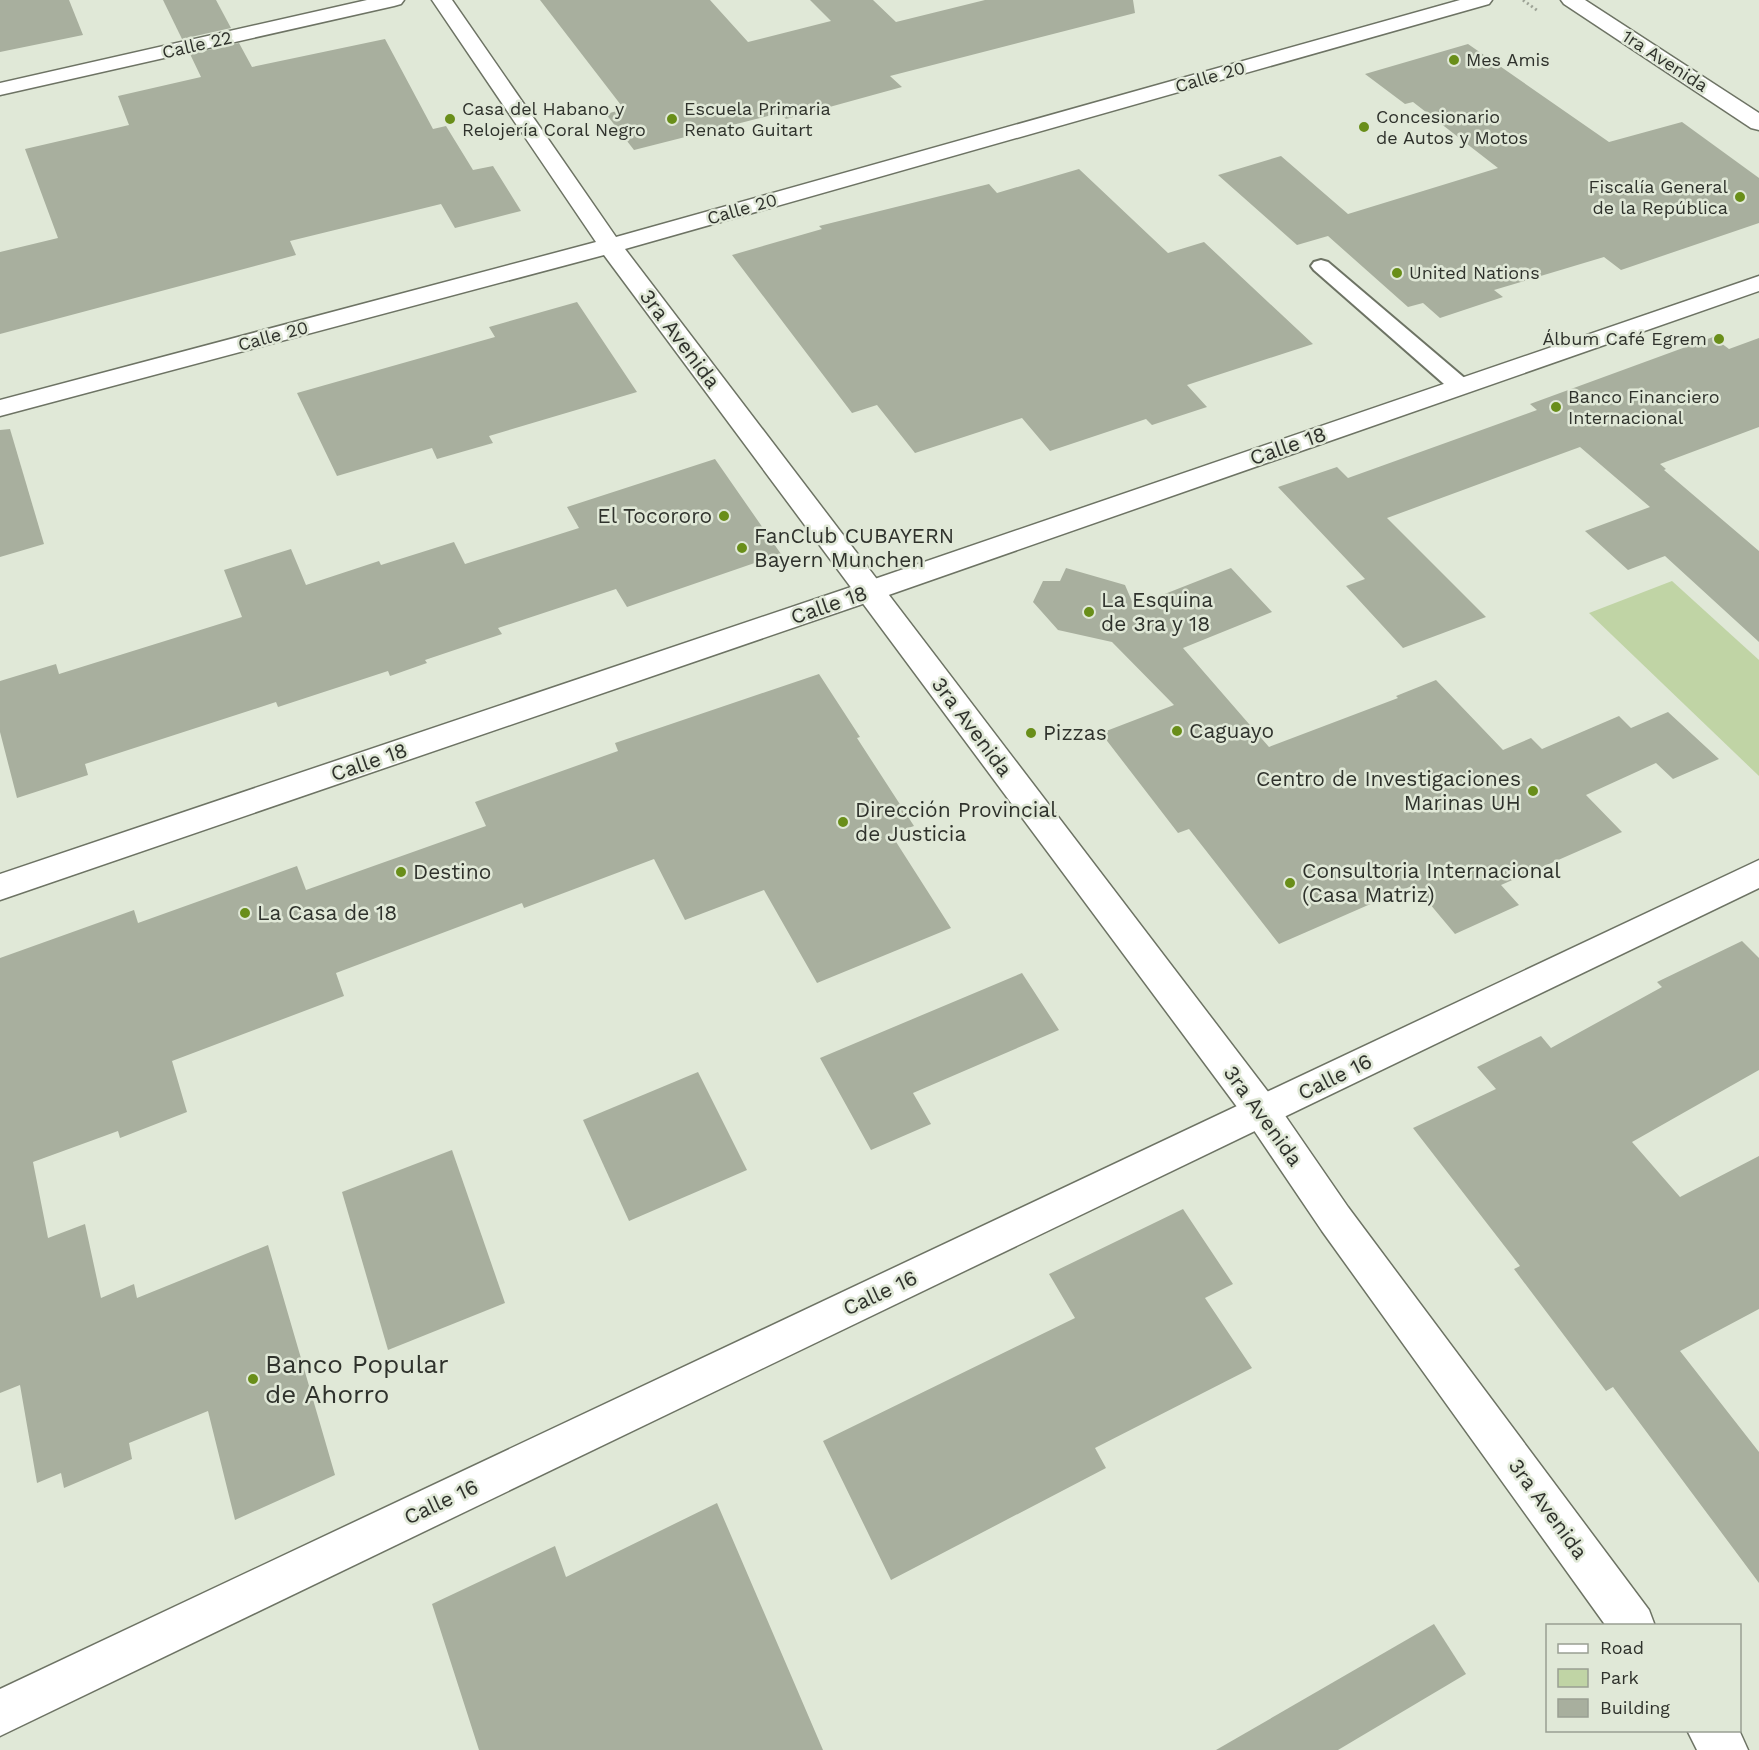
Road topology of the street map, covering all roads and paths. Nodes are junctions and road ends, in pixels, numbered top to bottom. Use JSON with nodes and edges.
{"nodes":[{"id":1,"x":394,"y":0,"type":"edge"},
{"id":2,"x":442,"y":0,"type":"edge"},
{"id":3,"x":1482,"y":0,"type":"edge"},
{"id":4,"x":1523,"y":0,"type":"edge"},
{"id":5,"x":1571,"y":0,"type":"edge"},
{"id":6,"x":1541,"y":13,"type":"dead end"},
{"id":7,"x":0,"y":89,"type":"edge"},
{"id":8,"x":1759,"y":123,"type":"edge"},
{"id":9,"x":610,"y":246,"type":"junction"},
{"id":10,"x":1321,"y":266,"type":"dead end"},
{"id":11,"x":1759,"y":283,"type":"edge"},
{"id":12,"x":1460,"y":386,"type":"junction"},
{"id":13,"x":0,"y":408,"type":"edge"},
{"id":14,"x":870,"y":591,"type":"junction"},
{"id":15,"x":1759,"y":873,"type":"edge"},
{"id":16,"x":0,"y":887,"type":"edge"},
{"id":17,"x":1262,"y":1112,"type":"junction"},
{"id":18,"x":1633,"y":1624,"type":"edge"},
{"id":19,"x":0,"y":1713,"type":"edge"},
{"id":20,"x":1711,"y":1732,"type":"edge"},
{"id":21,"x":1725,"y":1750,"type":"edge"}],
"edges":[{"from":1,"to":7,"type":"street","name":"Calle 22"},
{"from":2,"to":9,"type":"street","name":"3ra Avenida"},
{"from":3,"to":9,"type":"street","name":"Calle 20"},
{"from":4,"to":6,"type":"path"},
{"from":5,"to":8,"type":"street","name":"1ra Avenida"},
{"from":9,"to":13,"type":"street","name":"Calle 20"},
{"from":9,"to":14,"type":"street","name":"3ra Avenida"},
{"from":10,"to":12,"type":"lane"},
{"from":11,"to":12,"type":"street","name":"Calle 18"},
{"from":12,"to":14,"type":"street","name":"Calle 18"},
{"from":14,"to":16,"type":"street","name":"Calle 18"},
{"from":14,"to":17,"type":"street","name":"3ra Avenida"},
{"from":15,"to":17,"type":"street","name":"Calle 16"},
{"from":17,"to":18,"type":"street","name":"3ra Avenida"},
{"from":17,"to":19,"type":"street","name":"Calle 16"},
{"from":20,"to":21,"type":"street"}]}
